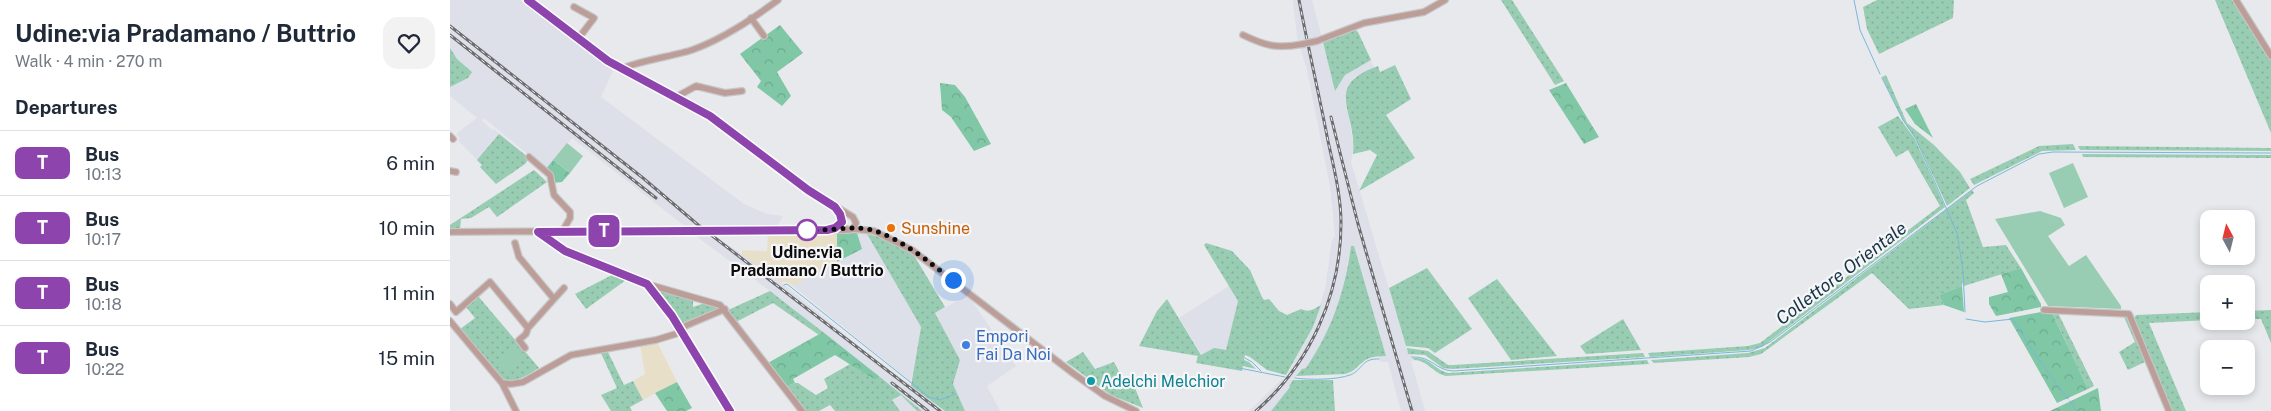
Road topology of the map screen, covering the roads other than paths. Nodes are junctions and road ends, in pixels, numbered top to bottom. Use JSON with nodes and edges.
{"nodes":[{"id":1,"x":528,"y":0,"type":"edge"},
{"id":2,"x":778,"y":0,"type":"edge"},
{"id":3,"x":1446,"y":0,"type":"edge"},
{"id":4,"x":2236,"y":0,"type":"edge"},
{"id":5,"x":574,"y":7,"type":"dead end"},
{"id":6,"x":751,"y":18,"type":"junction"},
{"id":7,"x":1243,"y":35,"type":"dead end"},
{"id":8,"x":764,"y":36,"type":"dead end"},
{"id":9,"x":578,"y":39,"type":"junction"},
{"id":10,"x":2271,"y":56,"type":"edge"},
{"id":11,"x":622,"y":69,"type":"junction"},
{"id":12,"x":742,"y":91,"type":"dead end"},
{"id":13,"x":676,"y":97,"type":"junction"},
{"id":14,"x":530,"y":156,"type":"dead end"},
{"id":15,"x":835,"y":207,"type":"junction"},
{"id":16,"x":848,"y":216,"type":"junction"},
{"id":17,"x":855,"y":219,"type":"junction"},
{"id":18,"x":842,"y":222,"type":"junction"},
{"id":19,"x":853,"y":228,"type":"junction"},
{"id":20,"x":686,"y":230,"type":"tunnel mouth"},
{"id":21,"x":715,"y":230,"type":"tunnel mouth"},
{"id":22,"x":827,"y":230,"type":"junction"},
{"id":23,"x":846,"y":230,"type":"junction"},
{"id":24,"x":872,"y":231,"type":"junction"},
{"id":25,"x":450,"y":232,"type":"edge"},
{"id":26,"x":538,"y":232,"type":"junction"},
{"id":27,"x":562,"y":232,"type":"junction"},
{"id":28,"x":514,"y":233,"type":"junction"},
{"id":29,"x":647,"y":284,"type":"junction"},
{"id":30,"x":564,"y":288,"type":"dead end"},
{"id":31,"x":554,"y":299,"type":"junction"},
{"id":32,"x":450,"y":304,"type":"edge"},
{"id":33,"x":725,"y":309,"type":"junction"},
{"id":34,"x":2044,"y":310,"type":"dead end"},
{"id":35,"x":450,"y":321,"type":"edge"},
{"id":36,"x":528,"y":328,"type":"junction"},
{"id":37,"x":682,"y":332,"type":"junction"},
{"id":38,"x":525,"y":348,"type":"dead end"},
{"id":39,"x":502,"y":383,"type":"junction"},
{"id":40,"x":516,"y":411,"type":"edge"},
{"id":41,"x":730,"y":411,"type":"edge"},
{"id":42,"x":802,"y":411,"type":"edge"},
{"id":43,"x":1136,"y":411,"type":"edge"},
{"id":44,"x":2169,"y":411,"type":"edge"}],
"edges":[{"from":1,"to":9,"type":"street"},
{"from":2,"to":6,"type":"street"},
{"from":3,"to":7,"type":"street","bridge":true},
{"from":4,"to":10,"type":"street"},
{"from":5,"to":9,"type":"street"},
{"from":6,"to":8,"type":"street"},
{"from":6,"to":11,"type":"street"},
{"from":9,"to":11,"type":"street"},
{"from":11,"to":13,"type":"street"},
{"from":12,"to":13,"type":"street"},
{"from":13,"to":15,"type":"street"},
{"from":14,"to":27,"type":"street"},
{"from":15,"to":16,"type":"street"},
{"from":15,"to":18,"type":"street"},
{"from":16,"to":17,"type":"street"},
{"from":16,"to":18,"type":"street"},
{"from":17,"to":19,"type":"street"},
{"from":17,"to":24,"type":"street"},
{"from":18,"to":22,"type":"street"},
{"from":18,"to":23,"type":"street"},
{"from":19,"to":23,"type":"street"},
{"from":19,"to":24,"type":"street"},
{"from":20,"to":27,"type":"street"},
{"from":21,"to":22,"type":"street"},
{"from":22,"to":23,"type":"street"},
{"from":24,"to":43,"type":"street"},
{"from":25,"to":28,"type":"street"},
{"from":26,"to":27,"type":"street"},
{"from":26,"to":28,"type":"street"},
{"from":26,"to":29,"type":"street"},
{"from":28,"to":31,"type":"street"},
{"from":29,"to":33,"type":"street"},
{"from":29,"to":37,"type":"street"},
{"from":30,"to":31,"type":"street"},
{"from":31,"to":36,"type":"street"},
{"from":32,"to":36,"type":"street"},
{"from":33,"to":37,"type":"street"},
{"from":33,"to":42,"type":"street"},
{"from":34,"to":44,"type":"street"},
{"from":35,"to":39,"type":"street"},
{"from":36,"to":38,"type":"street"},
{"from":37,"to":39,"type":"street"},
{"from":37,"to":41,"type":"street"},
{"from":39,"to":40,"type":"street"}]}
